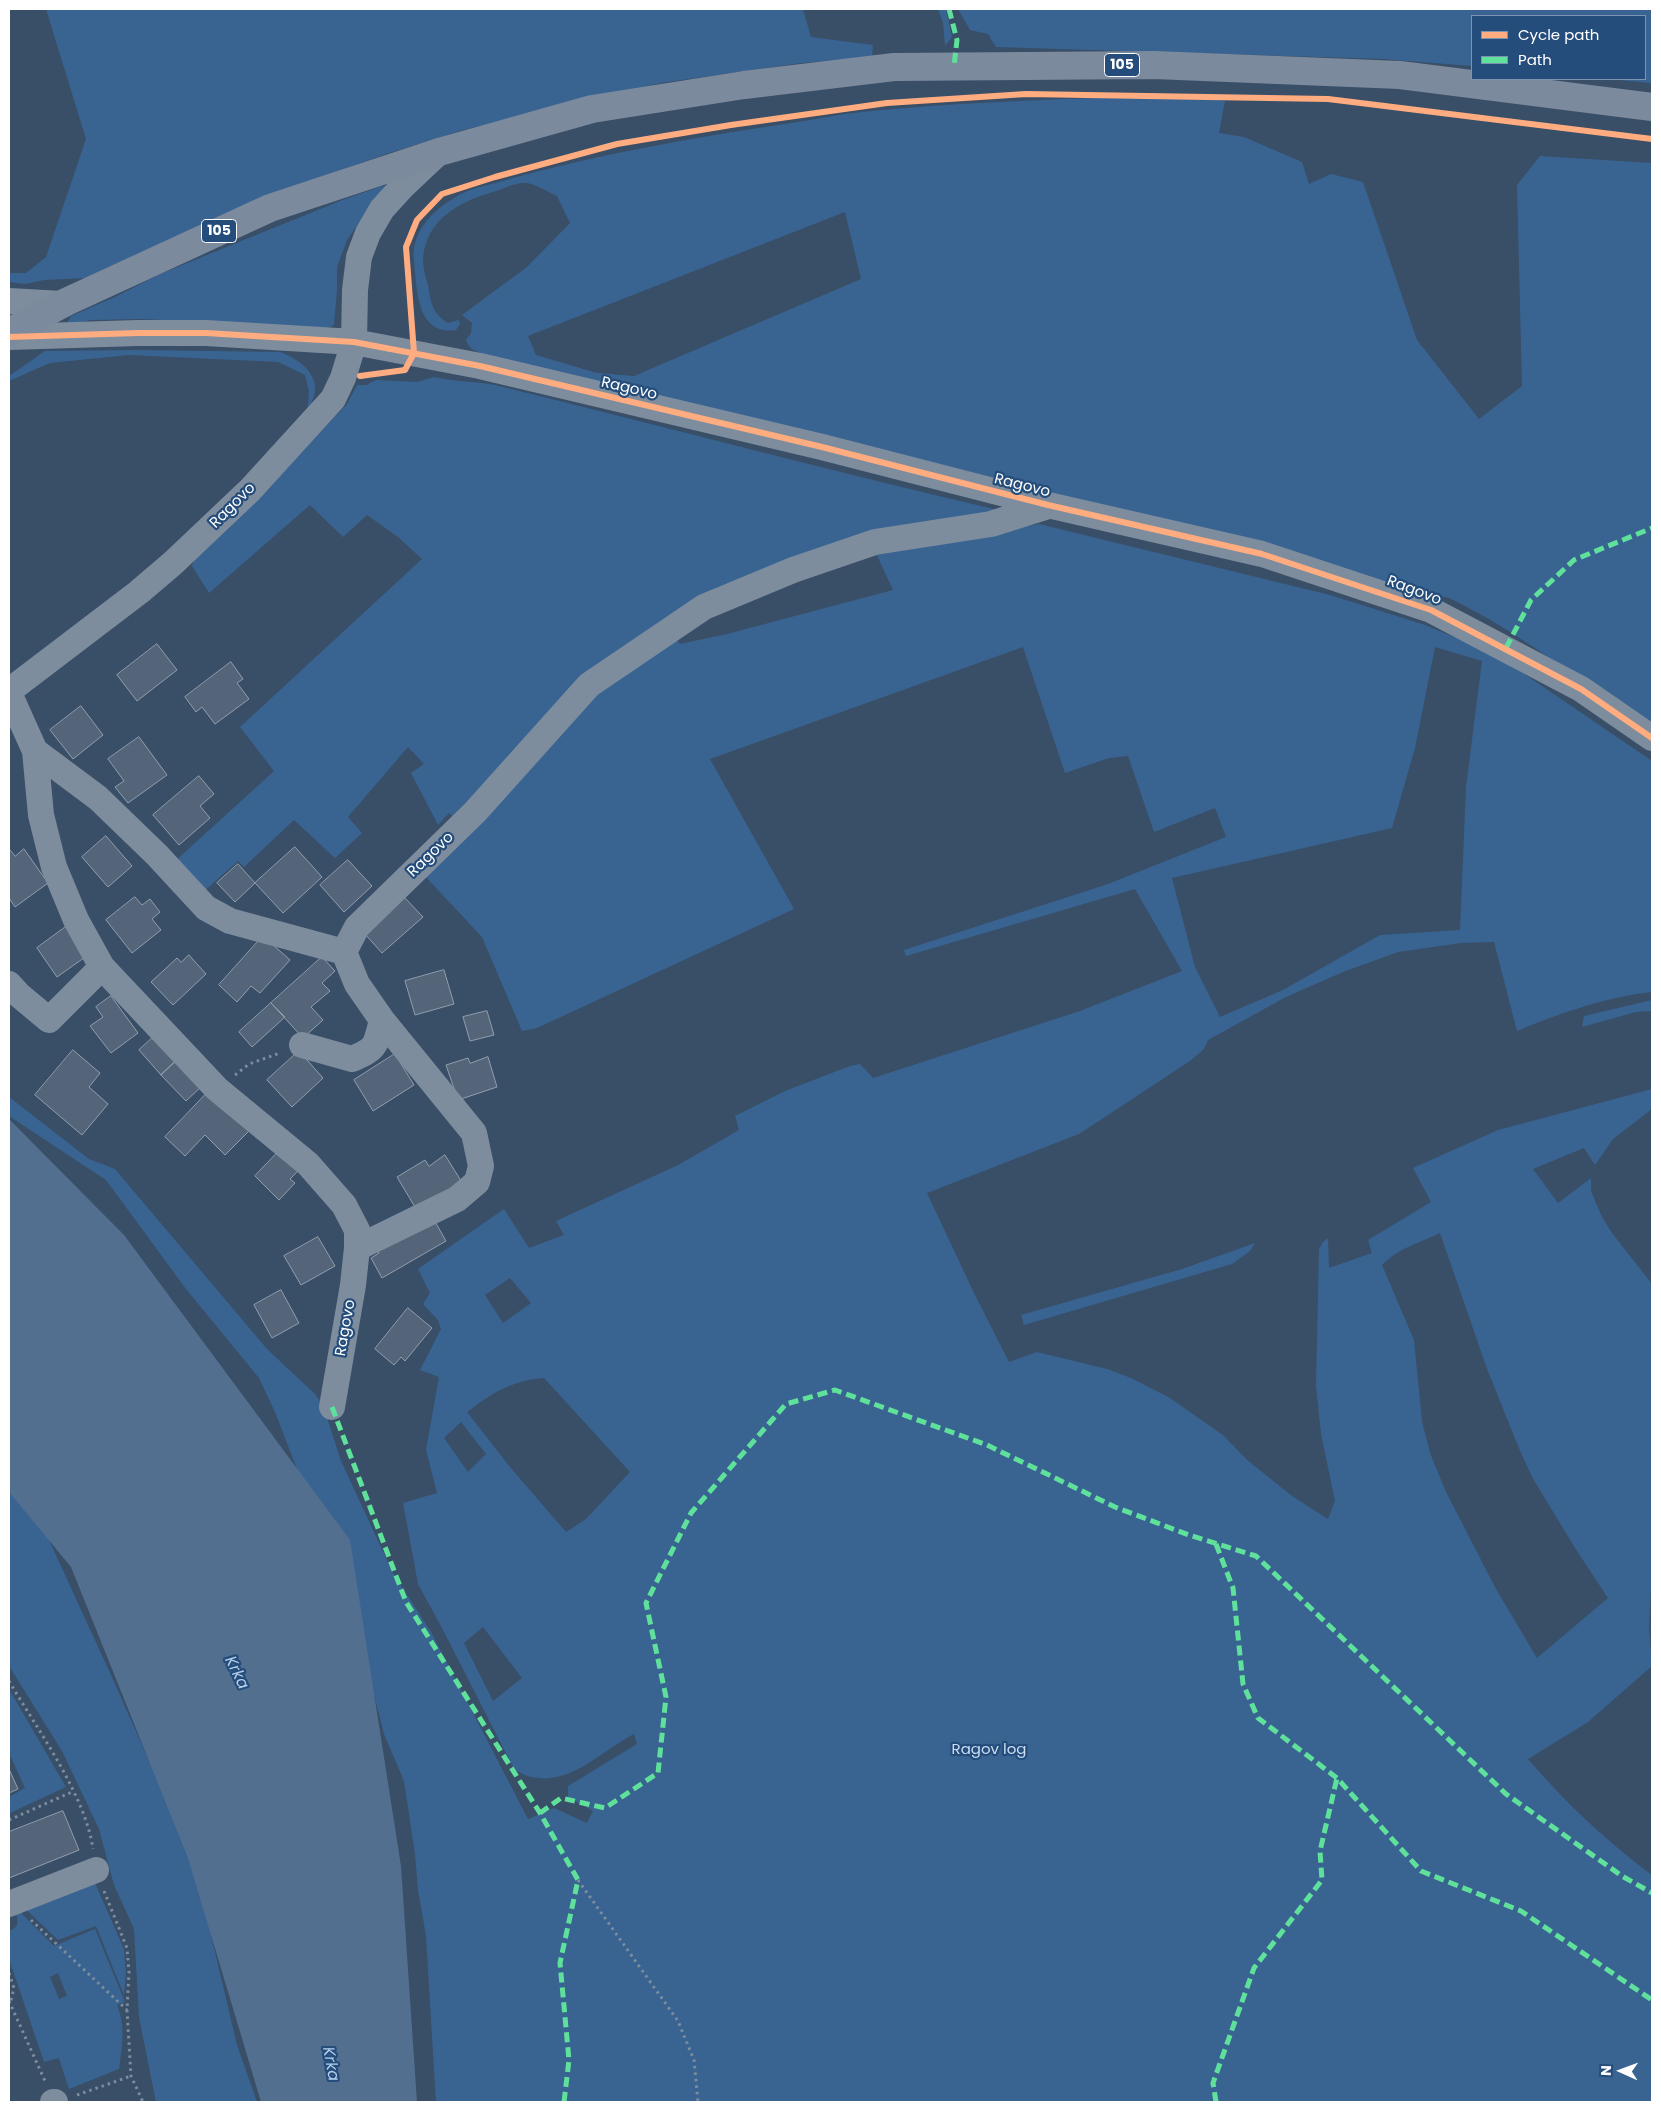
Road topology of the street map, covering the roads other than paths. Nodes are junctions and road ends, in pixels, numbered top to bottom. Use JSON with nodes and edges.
{"nodes":[{"id":1,"x":1652,"y":107,"type":"edge"},
{"id":2,"x":439,"y":152,"type":"junction"},
{"id":3,"x":9,"y":301,"type":"edge"},
{"id":4,"x":62,"y":304,"type":"junction"},
{"id":5,"x":9,"y":332,"type":"edge"},
{"id":6,"x":9,"y":337,"type":"edge"},
{"id":7,"x":354,"y":342,"type":"junction"},
{"id":8,"x":1048,"y":505,"type":"junction"},
{"id":9,"x":9,"y":692,"type":"edge"},
{"id":10,"x":1652,"y":738,"type":"edge"},
{"id":11,"x":35,"y":751,"type":"junction"},
{"id":12,"x":344,"y":952,"type":"junction"},
{"id":13,"x":102,"y":967,"type":"junction"},
{"id":14,"x":9,"y":984,"type":"edge"},
{"id":15,"x":382,"y":1020,"type":"junction"},
{"id":16,"x":302,"y":1045,"type":"road end"},
{"id":17,"x":358,"y":1248,"type":"junction"},
{"id":18,"x":332,"y":1407,"type":"dead end"},
{"id":19,"x":96,"y":1870,"type":"dead end"},
{"id":20,"x":11,"y":1903,"type":"edge"}],
"edges":[{"from":1,"to":2,"type":"main road","number":"105"},
{"from":2,"to":4,"type":"main road","number":"105"},
{"from":2,"to":7,"type":"street"},
{"from":3,"to":4,"type":"street"},
{"from":4,"to":5,"type":"main road","number":"105"},
{"from":6,"to":7,"type":"street"},
{"from":7,"to":8,"type":"street","name":"Ragovo"},
{"from":7,"to":9,"type":"street","name":"Ragovo"},
{"from":8,"to":10,"type":"street","name":"Ragovo"},
{"from":8,"to":12,"type":"street","name":"Ragovo"},
{"from":9,"to":11,"type":"street","name":"Ragovo"},
{"from":11,"to":12,"type":"street","name":"Ragovo"},
{"from":11,"to":13,"type":"street","name":"Ragovo"},
{"from":12,"to":15,"type":"street"},
{"from":13,"to":14,"type":"street"},
{"from":13,"to":17,"type":"street","name":"Ragovo"},
{"from":15,"to":16,"type":"street"},
{"from":15,"to":17,"type":"street"},
{"from":17,"to":18,"type":"street","name":"Ragovo"},
{"from":19,"to":20,"type":"street"}]}
